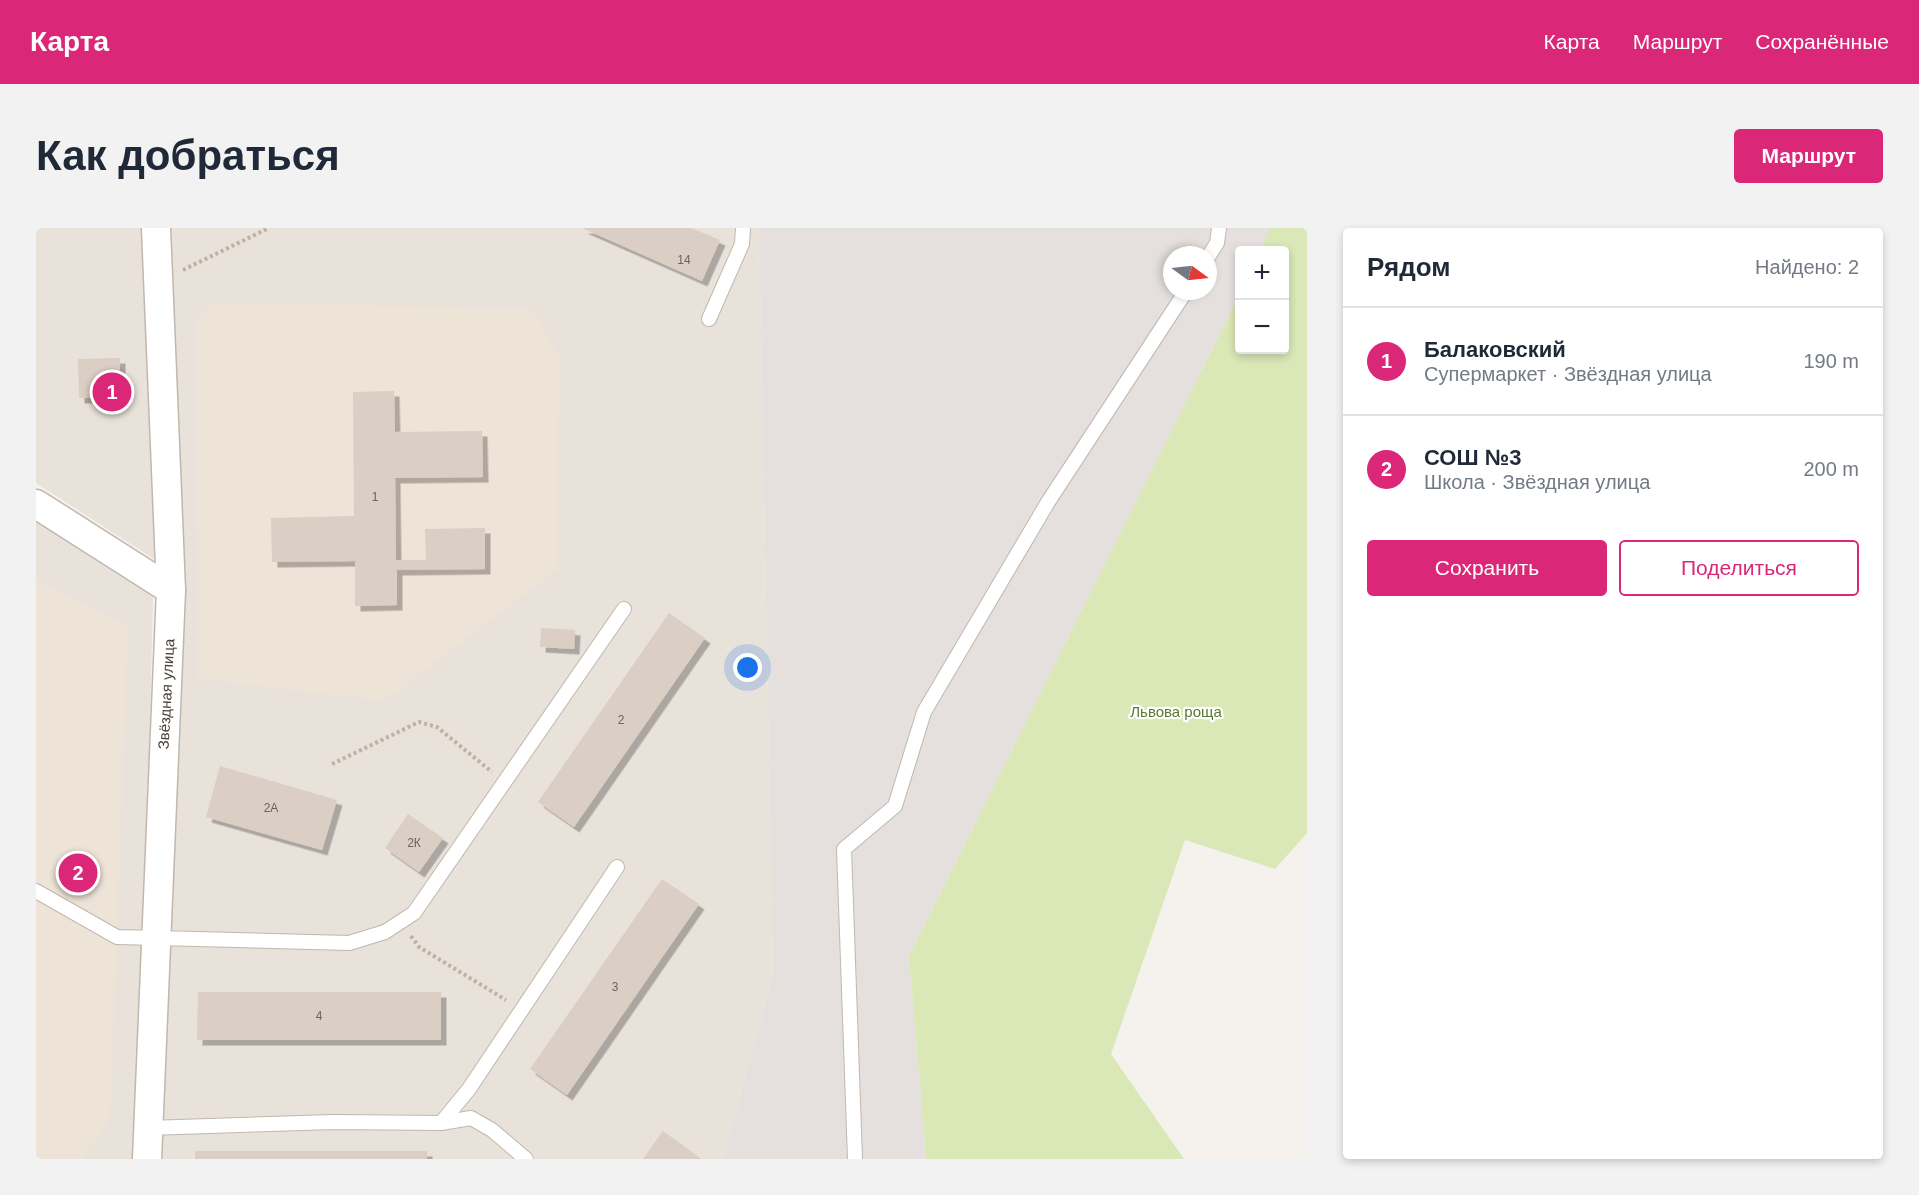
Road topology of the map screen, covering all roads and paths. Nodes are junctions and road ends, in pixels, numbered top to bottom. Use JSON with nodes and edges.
{"nodes":[{"id":1,"x":156,"y":228,"type":"edge"},
{"id":2,"x":269,"y":228,"type":"edge"},
{"id":3,"x":743,"y":228,"type":"edge"},
{"id":4,"x":1219,"y":228,"type":"edge"},
{"id":5,"x":1215,"y":246,"type":"edge"},
{"id":6,"x":182,"y":270,"type":"dead end"},
{"id":7,"x":1179,"y":300,"type":"edge"},
{"id":8,"x":709,"y":319,"type":"dead end"},
{"id":9,"x":36,"y":504,"type":"edge"},
{"id":10,"x":171,"y":590,"type":"junction"},
{"id":11,"x":624,"y":609,"type":"dead end"},
{"id":12,"x":332,"y":764,"type":"dead end"},
{"id":13,"x":504,"y":782,"type":"junction"},
{"id":14,"x":617,"y":867,"type":"dead end"},
{"id":15,"x":36,"y":891,"type":"edge"},
{"id":16,"x":401,"y":921,"type":"junction"},
{"id":17,"x":155,"y":939,"type":"junction"},
{"id":18,"x":522,"y":1010,"type":"junction"},
{"id":19,"x":441,"y":1124,"type":"junction"},
{"id":20,"x":147,"y":1128,"type":"junction"},
{"id":21,"x":147,"y":1159,"type":"edge"},
{"id":22,"x":526,"y":1159,"type":"edge"},
{"id":23,"x":855,"y":1159,"type":"edge"}],
"edges":[{"from":1,"to":10,"type":"street","name":"Звёздная улица"},
{"from":2,"to":6,"type":"path"},
{"from":3,"to":8,"type":"lane"},
{"from":4,"to":5,"type":"lane"},
{"from":7,"to":23,"type":"lane"},
{"from":9,"to":10,"type":"street"},
{"from":10,"to":17,"type":"street","name":"Звёздная улица"},
{"from":11,"to":13,"type":"lane"},
{"from":12,"to":13,"type":"path"},
{"from":13,"to":16,"type":"lane"},
{"from":14,"to":18,"type":"lane"},
{"from":15,"to":17,"type":"lane"},
{"from":16,"to":17,"type":"lane"},
{"from":16,"to":18,"type":"path"},
{"from":17,"to":20,"type":"street","name":"Звёздная улица"},
{"from":18,"to":19,"type":"lane"},
{"from":19,"to":20,"type":"lane"},
{"from":19,"to":22,"type":"lane"},
{"from":20,"to":21,"type":"street","name":"Звёздная улица"}]}
